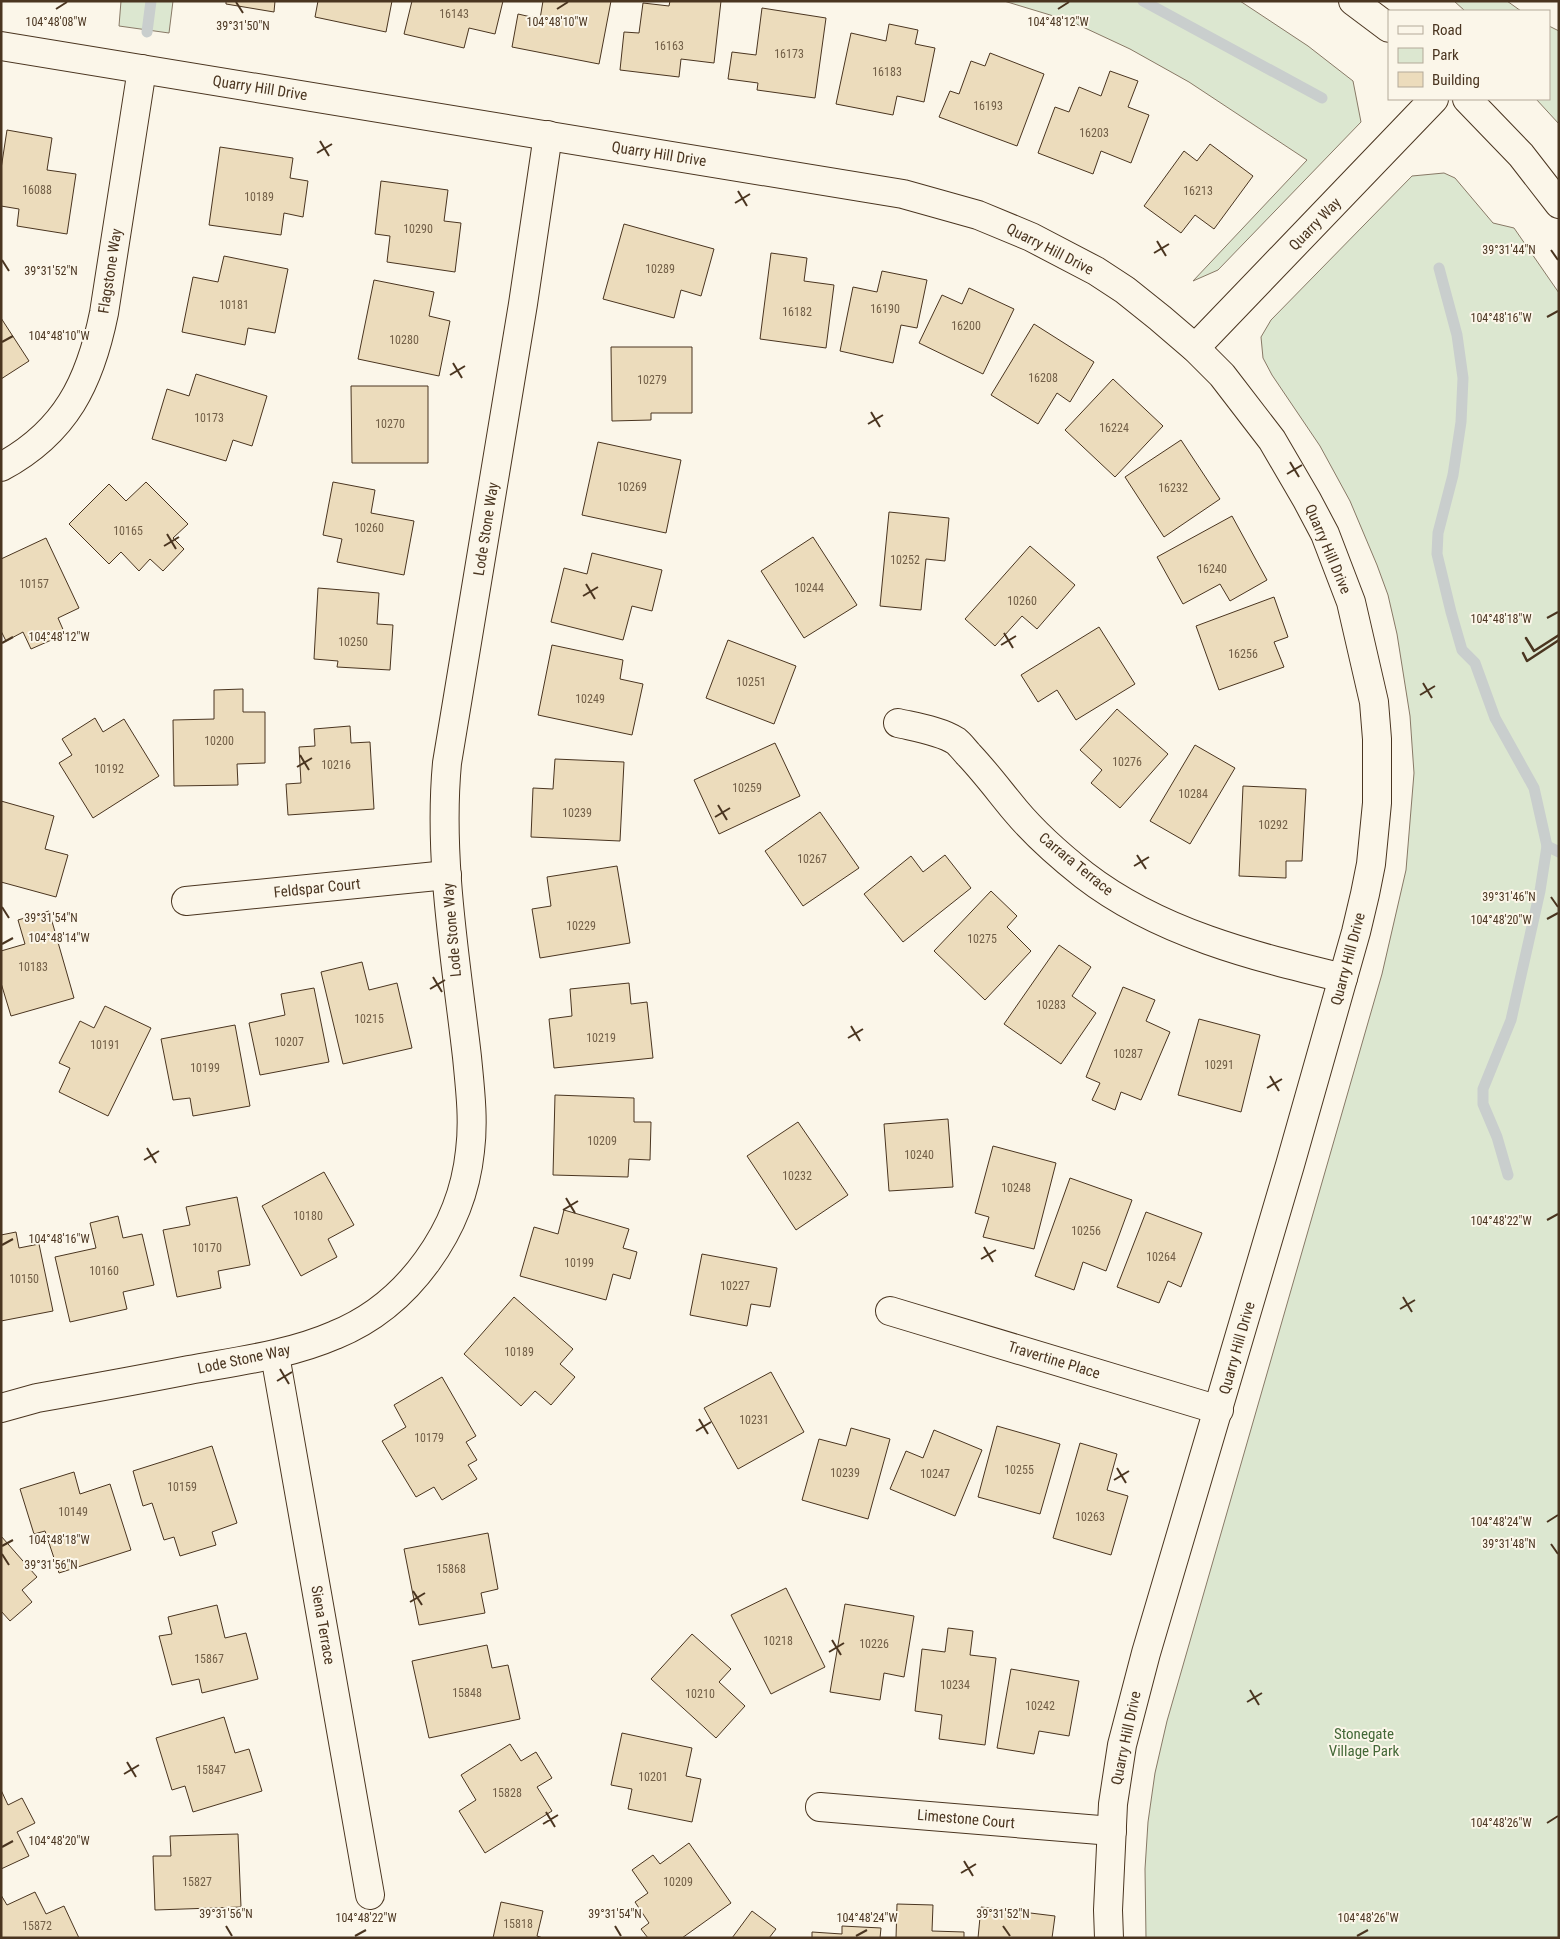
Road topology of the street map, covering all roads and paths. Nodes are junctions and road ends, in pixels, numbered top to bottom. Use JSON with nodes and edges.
{"nodes":[{"id":1,"x":1353,"y":1,"type":"edge"},
{"id":2,"x":1388,"y":27,"type":"edge"},
{"id":3,"x":1,"y":46,"type":"edge"},
{"id":4,"x":142,"y":69,"type":"junction"},
{"id":5,"x":1433,"y":100,"type":"edge"},
{"id":6,"x":1468,"y":100,"type":"edge"},
{"id":7,"x":548,"y":135,"type":"junction"},
{"id":8,"x":1559,"y":204,"type":"edge"},
{"id":9,"x":1195,"y":348,"type":"junction"},
{"id":10,"x":1,"y":467,"type":"edge"},
{"id":11,"x":898,"y":723,"type":"dead end"},
{"id":12,"x":447,"y":875,"type":"junction"},
{"id":13,"x":186,"y":901,"type":"dead end"},
{"id":14,"x":1343,"y":978,"type":"junction"},
{"id":15,"x":890,"y":1311,"type":"dead end"},
{"id":16,"x":275,"y":1355,"type":"junction"},
{"id":17,"x":1,"y":1408,"type":"edge"},
{"id":18,"x":1219,"y":1410,"type":"junction"},
{"id":19,"x":820,"y":1808,"type":"dead end"},
{"id":20,"x":1112,"y":1831,"type":"junction"},
{"id":21,"x":370,"y":1895,"type":"dead end"},
{"id":22,"x":1109,"y":1938,"type":"edge"}],
"edges":[{"from":1,"to":2,"type":"street"},
{"from":3,"to":4,"type":"street","name":"Quarry Hill Drive"},
{"from":4,"to":7,"type":"street","name":"Quarry Hill Drive"},
{"from":4,"to":10,"type":"street","name":"Flagstone Way"},
{"from":5,"to":9,"type":"street","name":"Quarry Way"},
{"from":6,"to":8,"type":"street"},
{"from":7,"to":9,"type":"street","name":"Quarry Hill Drive"},
{"from":7,"to":12,"type":"street","name":"Lode Stone Way"},
{"from":9,"to":14,"type":"street","name":"Quarry Hill Drive"},
{"from":11,"to":14,"type":"street","name":"Carrara Terrace"},
{"from":12,"to":13,"type":"street","name":"Feldspar Court"},
{"from":12,"to":16,"type":"street","name":"Lode Stone Way"},
{"from":14,"to":18,"type":"street","name":"Quarry Hill Drive"},
{"from":15,"to":18,"type":"street","name":"Travertine Place"},
{"from":16,"to":17,"type":"street","name":"Lode Stone Way"},
{"from":16,"to":21,"type":"street","name":"Siena Terrace"},
{"from":18,"to":20,"type":"street","name":"Quarry Hill Drive"},
{"from":19,"to":20,"type":"street","name":"Limestone Court"},
{"from":20,"to":22,"type":"street","name":"Quarry Hill Drive"}]}
